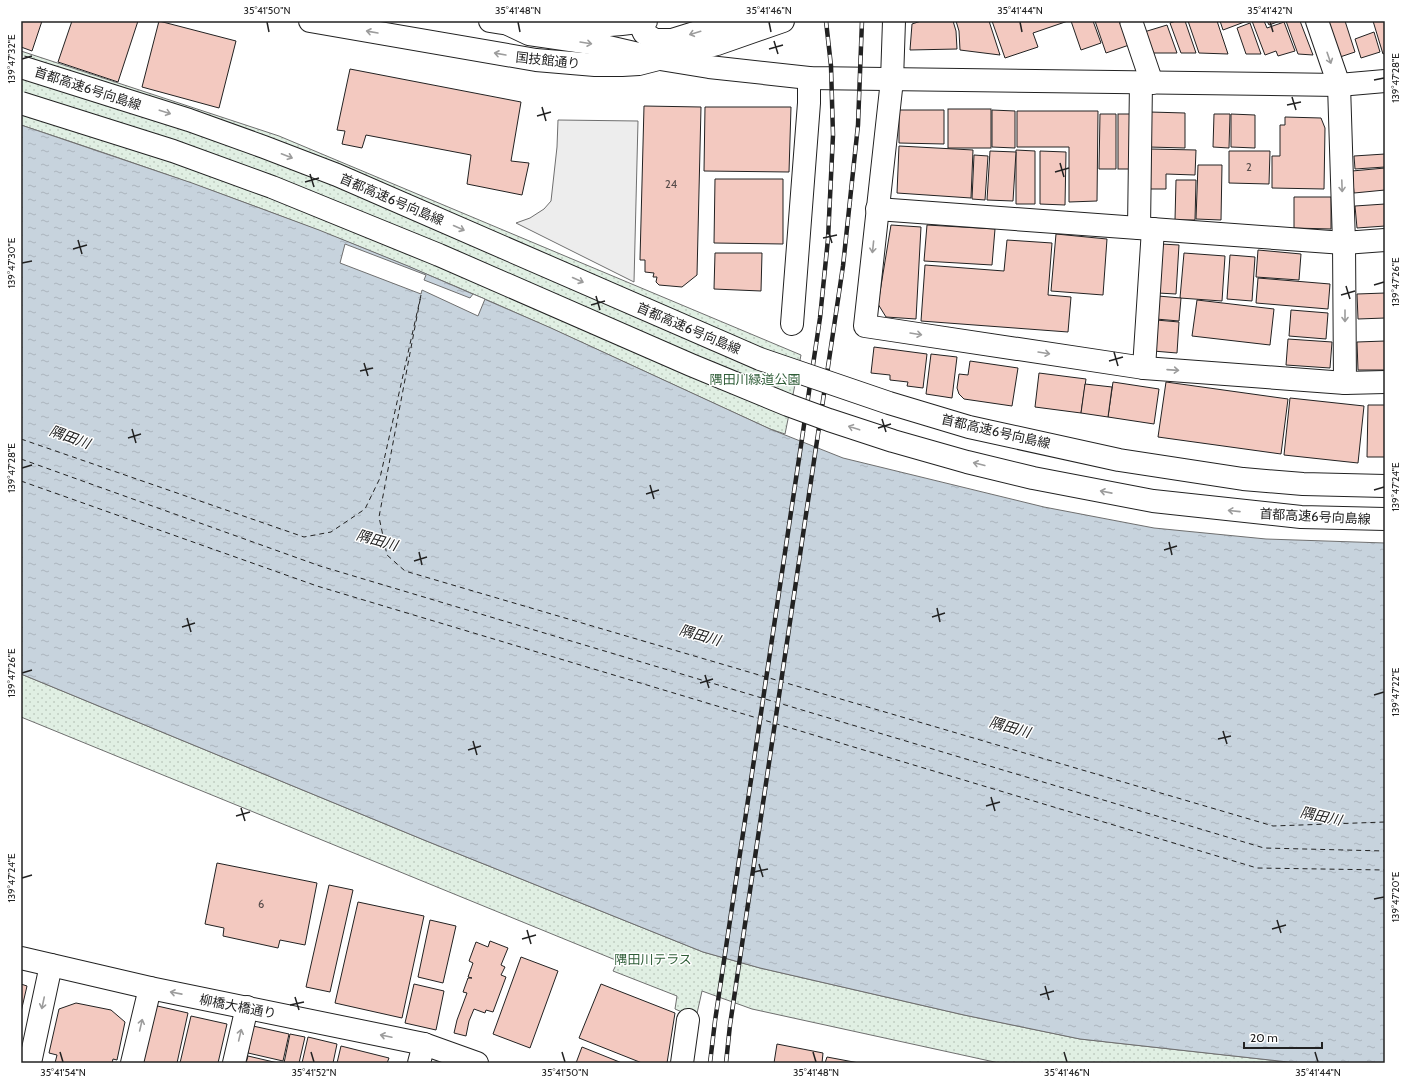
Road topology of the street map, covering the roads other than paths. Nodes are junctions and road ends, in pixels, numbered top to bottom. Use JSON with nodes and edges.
{"nodes":[{"id":1,"x":310,"y":21,"type":"edge"},
{"id":2,"x":641,"y":21,"type":"edge"},
{"id":3,"x":783,"y":21,"type":"edge"},
{"id":4,"x":894,"y":21,"type":"edge"},
{"id":5,"x":1317,"y":21,"type":"edge"},
{"id":6,"x":1136,"y":22,"type":"edge"},
{"id":7,"x":499,"y":23,"type":"edge"},
{"id":8,"x":762,"y":25,"type":"edge"},
{"id":9,"x":660,"y":59,"type":"junction"},
{"id":10,"x":622,"y":65,"type":"junction"},
{"id":11,"x":21,"y":67,"type":"edge"},
{"id":12,"x":709,"y":67,"type":"junction"},
{"id":13,"x":809,"y":78,"type":"junction"},
{"id":14,"x":892,"y":80,"type":"junction"},
{"id":15,"x":1385,"y":81,"type":"edge"},
{"id":16,"x":1147,"y":82,"type":"junction"},
{"id":17,"x":1339,"y":85,"type":"junction"},
{"id":18,"x":21,"y":103,"type":"edge"},
{"id":19,"x":877,"y":209,"type":"junction"},
{"id":20,"x":1146,"y":228,"type":"junction"},
{"id":21,"x":1385,"y":240,"type":"edge"},
{"id":22,"x":1344,"y":243,"type":"junction"},
{"id":23,"x":792,"y":324,"type":"dead end"},
{"id":24,"x":1144,"y":368,"type":"junction"},
{"id":25,"x":1385,"y":382,"type":"edge"},
{"id":26,"x":1345,"y":383,"type":"junction"},
{"id":27,"x":1385,"y":486,"type":"edge"},
{"id":28,"x":1385,"y":519,"type":"edge"},
{"id":29,"x":21,"y":958,"type":"edge"},
{"id":30,"x":51,"y":965,"type":"junction"},
{"id":31,"x":150,"y":988,"type":"junction"},
{"id":32,"x":246,"y":1007,"type":"junction"},
{"id":33,"x":688,"y":1020,"type":"dead end"},
{"id":34,"x":422,"y":1053,"type":"edge"},
{"id":35,"x":30,"y":1063,"type":"edge"},
{"id":36,"x":132,"y":1063,"type":"edge"},
{"id":37,"x":234,"y":1063,"type":"edge"},
{"id":38,"x":477,"y":1063,"type":"edge"},
{"id":39,"x":682,"y":1063,"type":"edge"}],
"edges":[{"from":10,"to":1,"type":"main road","name":"国技館通り","one_way":true},
{"from":2,"to":7,"type":"main road"},
{"from":8,"to":2,"type":"main road","one_way":true},
{"from":2,"to":9,"type":"main road"},
{"from":3,"to":8,"type":"main road","name":"国技館通り"},
{"from":4,"to":14,"type":"main road"},
{"from":5,"to":17,"type":"main road","one_way":true},
{"from":6,"to":16,"type":"main road"},
{"from":7,"to":9,"type":"main road","one_way":true},
{"from":8,"to":9,"type":"main road","name":"国技館通り"},
{"from":9,"to":10,"type":"main road","name":"国技館通り"},
{"from":9,"to":12,"type":"main road"},
{"from":10,"to":12,"type":"main road"},
{"from":11,"to":27,"type":"main road","name":"首都高速6号向島線","one_way":true,"bridge":true},
{"from":12,"to":13,"type":"main road"},
{"from":13,"to":14,"type":"main road"},
{"from":13,"to":23,"type":"main road"},
{"from":14,"to":16,"type":"main road"},
{"from":14,"to":19,"type":"main road"},
{"from":15,"to":17,"type":"main road"},
{"from":16,"to":17,"type":"main road"},
{"from":16,"to":20,"type":"main road"},
{"from":17,"to":22,"type":"main road","one_way":true},
{"from":28,"to":18,"type":"main road","name":"首都高速6号向島線","one_way":true,"bridge":true},
{"from":19,"to":20,"type":"main road"},
{"from":19,"to":24,"type":"main road","one_way":true},
{"from":20,"to":22,"type":"main road"},
{"from":20,"to":24,"type":"main road"},
{"from":21,"to":22,"type":"main road"},
{"from":22,"to":26,"type":"main road","one_way":true},
{"from":24,"to":26,"type":"main road","one_way":true},
{"from":25,"to":26,"type":"main road"},
{"from":29,"to":30,"type":"main road","name":"柳橋大橋通り"},
{"from":30,"to":31,"type":"main road","name":"柳橋大橋通り"},
{"from":30,"to":35,"type":"main road","one_way":true},
{"from":32,"to":31,"type":"main road","name":"柳橋大橋通り","one_way":true},
{"from":36,"to":31,"type":"main road","one_way":true},
{"from":34,"to":32,"type":"main road","name":"柳橋大橋通り","one_way":true},
{"from":37,"to":32,"type":"main road","one_way":true},
{"from":33,"to":39,"type":"main road"},
{"from":34,"to":38,"type":"main road","name":"柳橋大橋通り"}]}
